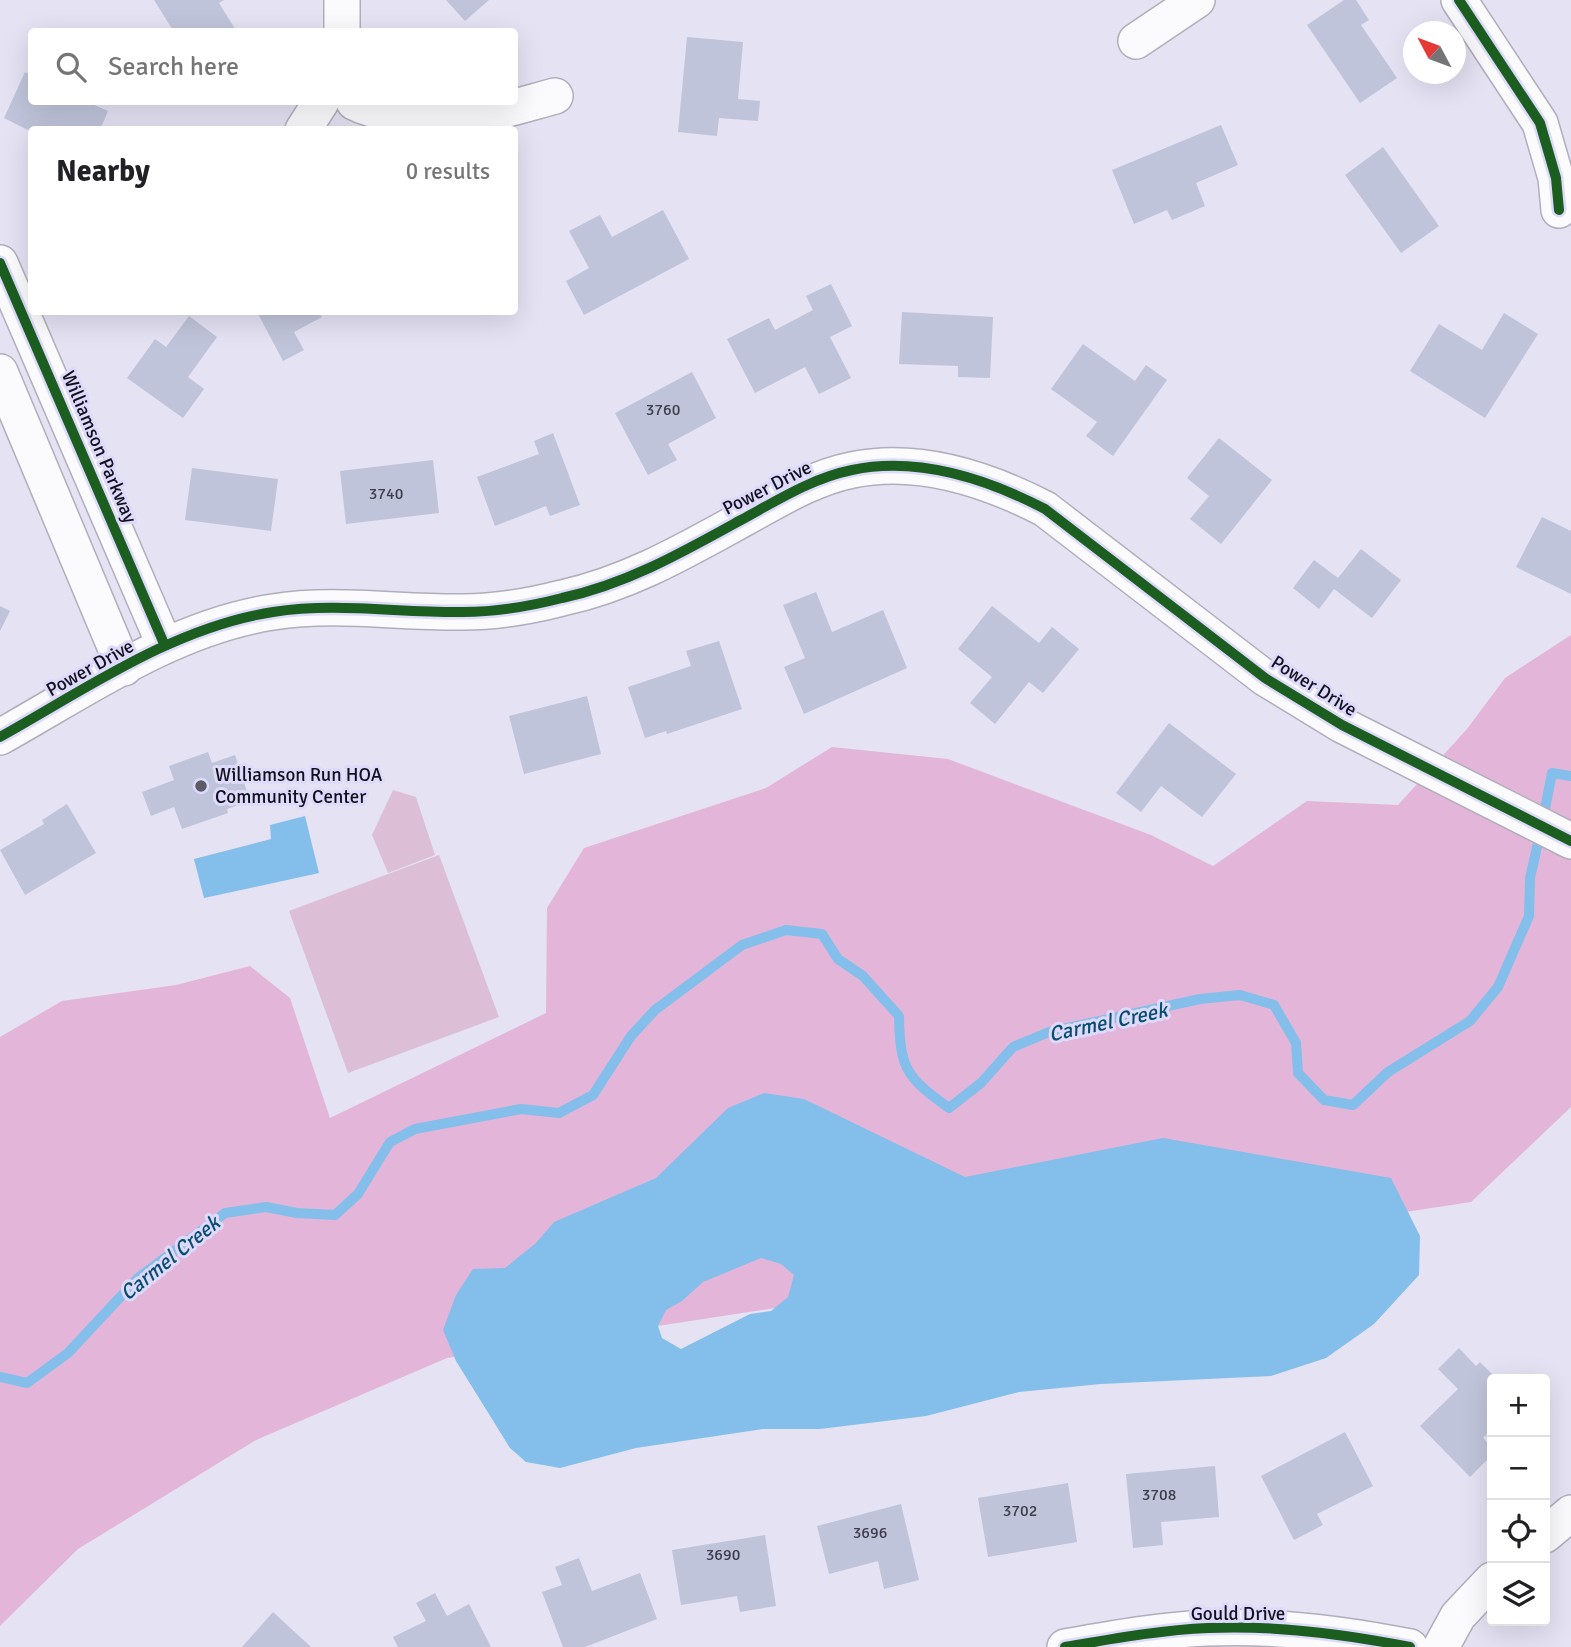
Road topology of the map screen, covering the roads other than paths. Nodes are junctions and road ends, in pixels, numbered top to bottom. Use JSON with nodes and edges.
{"nodes":[{"id":1,"x":342,"y":0,"type":"edge"},
{"id":2,"x":1197,"y":0,"type":"edge"},
{"id":3,"x":1459,"y":0,"type":"edge"},
{"id":4,"x":342,"y":28,"type":"edge"},
{"id":5,"x":1136,"y":41,"type":"dead end"},
{"id":6,"x":555,"y":96,"type":"dead end"},
{"id":7,"x":319,"y":105,"type":"edge"},
{"id":8,"x":360,"y":105,"type":"edge"},
{"id":9,"x":306,"y":126,"type":"edge"},
{"id":10,"x":1559,"y":210,"type":"dead end"},
{"id":11,"x":11,"y":283,"type":"edge"},
{"id":12,"x":0,"y":372,"type":"edge"},
{"id":13,"x":166,"y":646,"type":"junction"},
{"id":14,"x":124,"y":668,"type":"junction"},
{"id":15,"x":0,"y":737,"type":"edge"},
{"id":16,"x":1571,"y":841,"type":"edge"},
{"id":17,"x":1571,"y":1513,"type":"edge"},
{"id":18,"x":1550,"y":1531,"type":"edge"},
{"id":19,"x":1487,"y":1585,"type":"edge"},
{"id":20,"x":1065,"y":1647,"type":"edge"},
{"id":21,"x":1410,"y":1647,"type":"edge"},
{"id":22,"x":1441,"y":1647,"type":"edge"}],
"edges":[{"from":1,"to":4,"type":"street"},
{"from":2,"to":5,"type":"street"},
{"from":3,"to":10,"type":"street"},
{"from":6,"to":8,"type":"street"},
{"from":7,"to":9,"type":"street"},
{"from":11,"to":13,"type":"street","name":"Williamson Parkway"},
{"from":12,"to":14,"type":"street"},
{"from":13,"to":14,"type":"street","name":"Power Drive"},
{"from":13,"to":16,"type":"street","name":"Power Drive"},
{"from":14,"to":15,"type":"street","name":"Power Drive"},
{"from":17,"to":18,"type":"street"},
{"from":19,"to":22,"type":"street"},
{"from":20,"to":21,"type":"street","name":"Gould Drive"}]}
